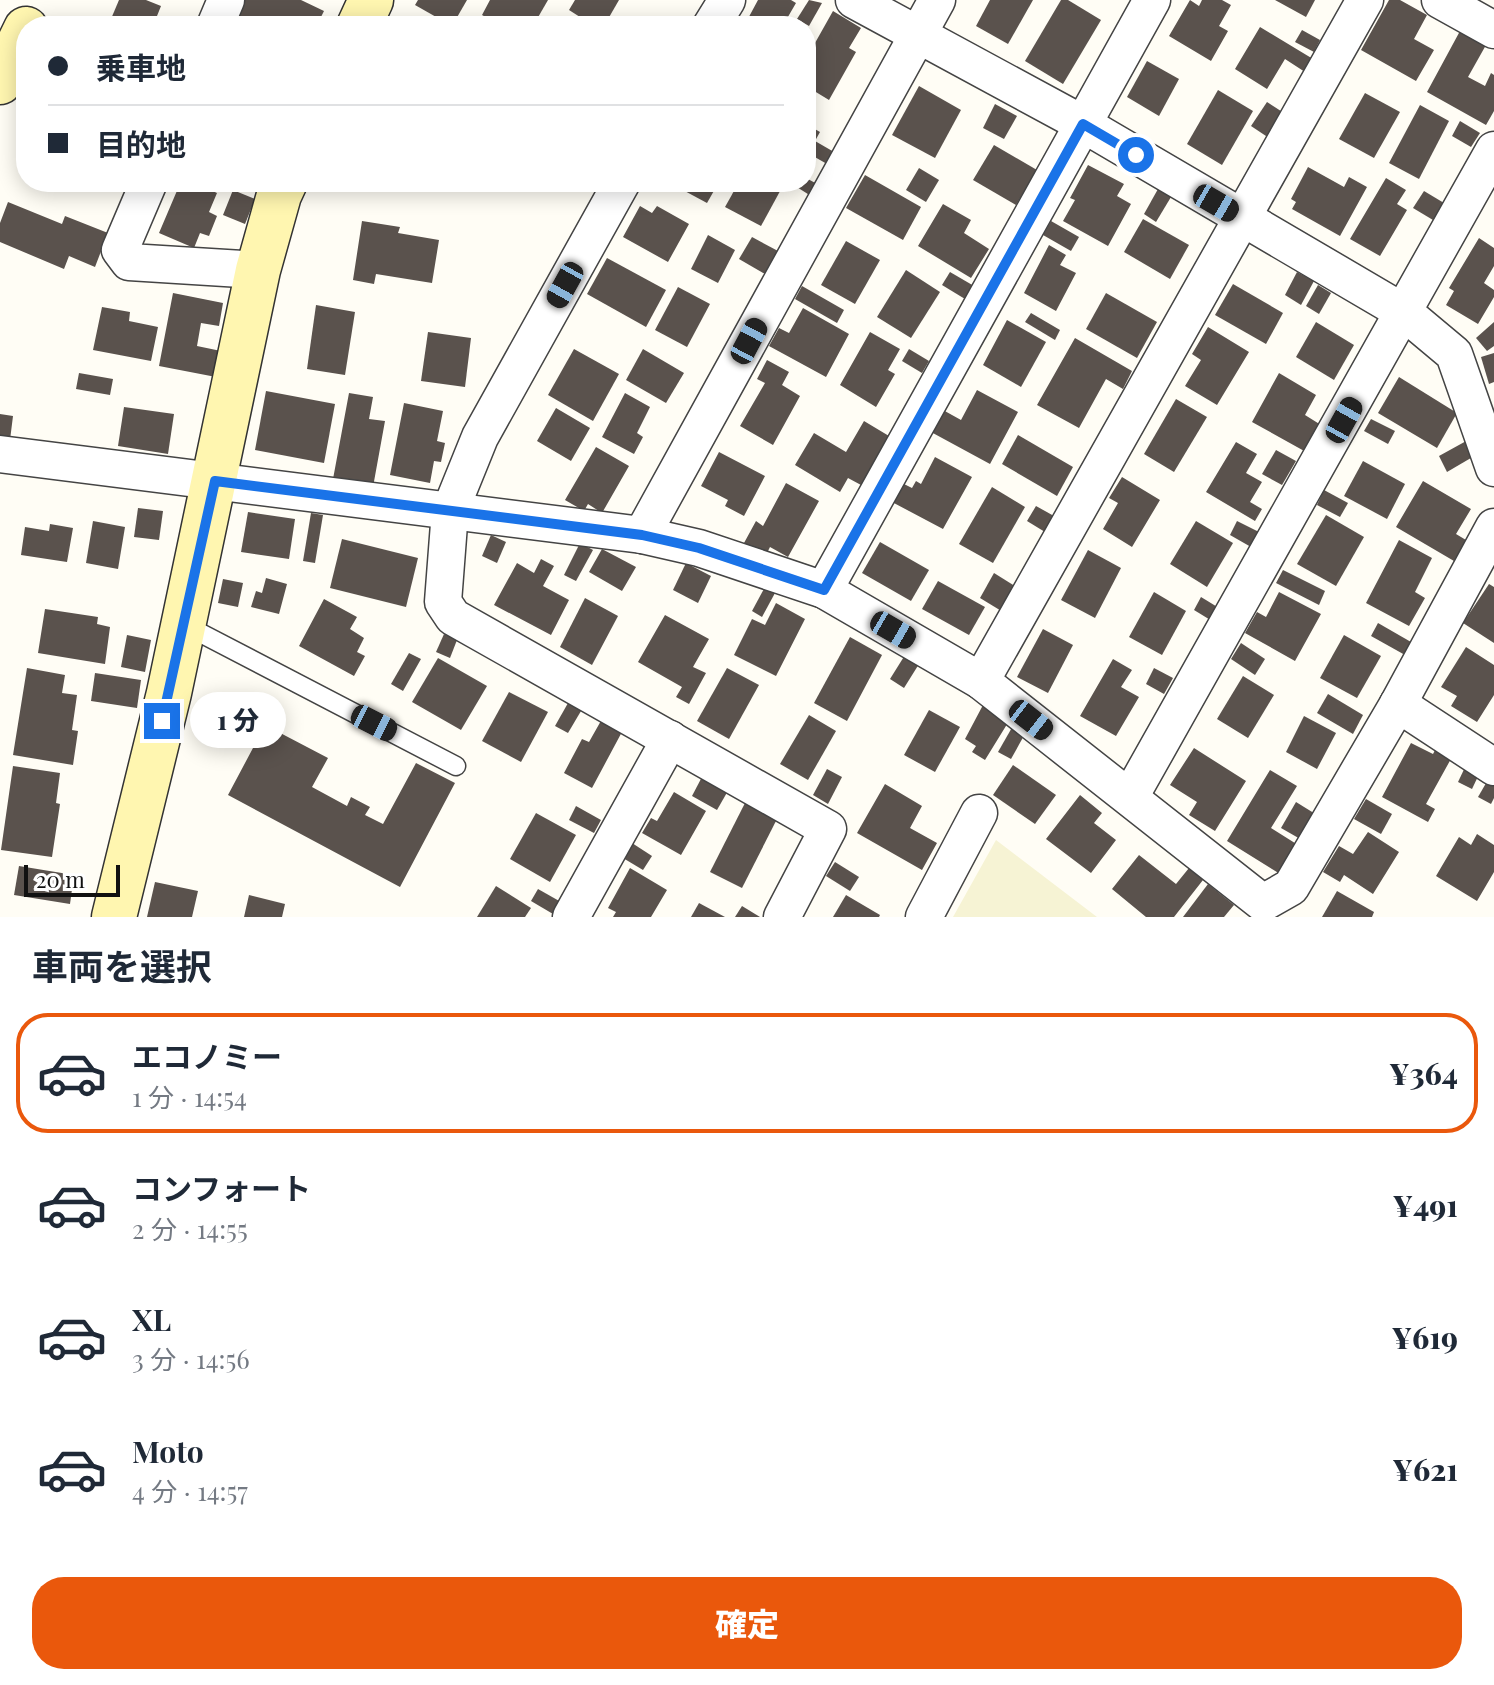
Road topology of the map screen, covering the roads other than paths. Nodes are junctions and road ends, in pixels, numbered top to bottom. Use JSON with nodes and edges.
{"nodes":[{"id":1,"x":854,"y":0,"type":"edge"},
{"id":2,"x":937,"y":0,"type":"edge"},
{"id":3,"x":1152,"y":0,"type":"edge"},
{"id":4,"x":1365,"y":0,"type":"edge"},
{"id":5,"x":1440,"y":0,"type":"edge"},
{"id":6,"x":1494,"y":30,"type":"edge"},
{"id":7,"x":918,"y":34,"type":"junction"},
{"id":8,"x":16,"y":50,"type":"edge"},
{"id":9,"x":0,"y":82,"type":"edge"},
{"id":10,"x":1083,"y":124,"type":"junction"},
{"id":11,"x":1494,"y":150,"type":"edge"},
{"id":12,"x":145,"y":192,"type":"edge"},
{"id":13,"x":282,"y":192,"type":"edge"},
{"id":14,"x":616,"y":192,"type":"edge"},
{"id":15,"x":1242,"y":218,"type":"junction"},
{"id":16,"x":258,"y":270,"type":"junction"},
{"id":17,"x":1405,"y":313,"type":"junction"},
{"id":18,"x":0,"y":454,"type":"edge"},
{"id":19,"x":1494,"y":468,"type":"edge"},
{"id":20,"x":215,"y":481,"type":"junction"},
{"id":21,"x":450,"y":511,"type":"junction"},
{"id":22,"x":1494,"y":527,"type":"edge"},
{"id":23,"x":642,"y":535,"type":"junction"},
{"id":24,"x":824,"y":590,"type":"junction"},
{"id":25,"x":184,"y":625,"type":"junction"},
{"id":26,"x":981,"y":681,"type":"junction"},
{"id":27,"x":1398,"y":704,"type":"junction"},
{"id":28,"x":670,"y":739,"type":"junction"},
{"id":29,"x":456,"y":766,"type":"dead end"},
{"id":30,"x":1494,"y":767,"type":"edge"},
{"id":31,"x":1130,"y":797,"type":"junction"},
{"id":32,"x":979,"y":813,"type":"dead end"},
{"id":33,"x":114,"y":917,"type":"edge"},
{"id":34,"x":571,"y":917,"type":"edge"},
{"id":35,"x":782,"y":917,"type":"edge"},
{"id":36,"x":924,"y":917,"type":"edge"}],
"edges":[{"from":1,"to":7,"type":"street"},
{"from":2,"to":7,"type":"street"},
{"from":3,"to":10,"type":"street"},
{"from":4,"to":15,"type":"street"},
{"from":5,"to":6,"type":"street"},
{"from":7,"to":10,"type":"street"},
{"from":7,"to":23,"type":"street"},
{"from":8,"to":9,"type":"street"},
{"from":10,"to":15,"type":"street"},
{"from":10,"to":24,"type":"street"},
{"from":11,"to":17,"type":"street"},
{"from":12,"to":16,"type":"street"},
{"from":13,"to":16,"type":"street"},
{"from":14,"to":21,"type":"street"},
{"from":15,"to":17,"type":"street"},
{"from":15,"to":26,"type":"street"},
{"from":16,"to":20,"type":"street"},
{"from":17,"to":19,"type":"street"},
{"from":17,"to":31,"type":"street"},
{"from":18,"to":20,"type":"street"},
{"from":20,"to":21,"type":"street"},
{"from":20,"to":25,"type":"street"},
{"from":21,"to":23,"type":"street"},
{"from":21,"to":28,"type":"street"},
{"from":22,"to":27,"type":"street"},
{"from":23,"to":24,"type":"street"},
{"from":24,"to":26,"type":"street"},
{"from":25,"to":29,"type":"lane"},
{"from":25,"to":33,"type":"street"},
{"from":26,"to":31,"type":"street"},
{"from":27,"to":30,"type":"street"},
{"from":27,"to":31,"type":"street"},
{"from":28,"to":34,"type":"street"},
{"from":28,"to":35,"type":"street"},
{"from":32,"to":36,"type":"street"}]}
